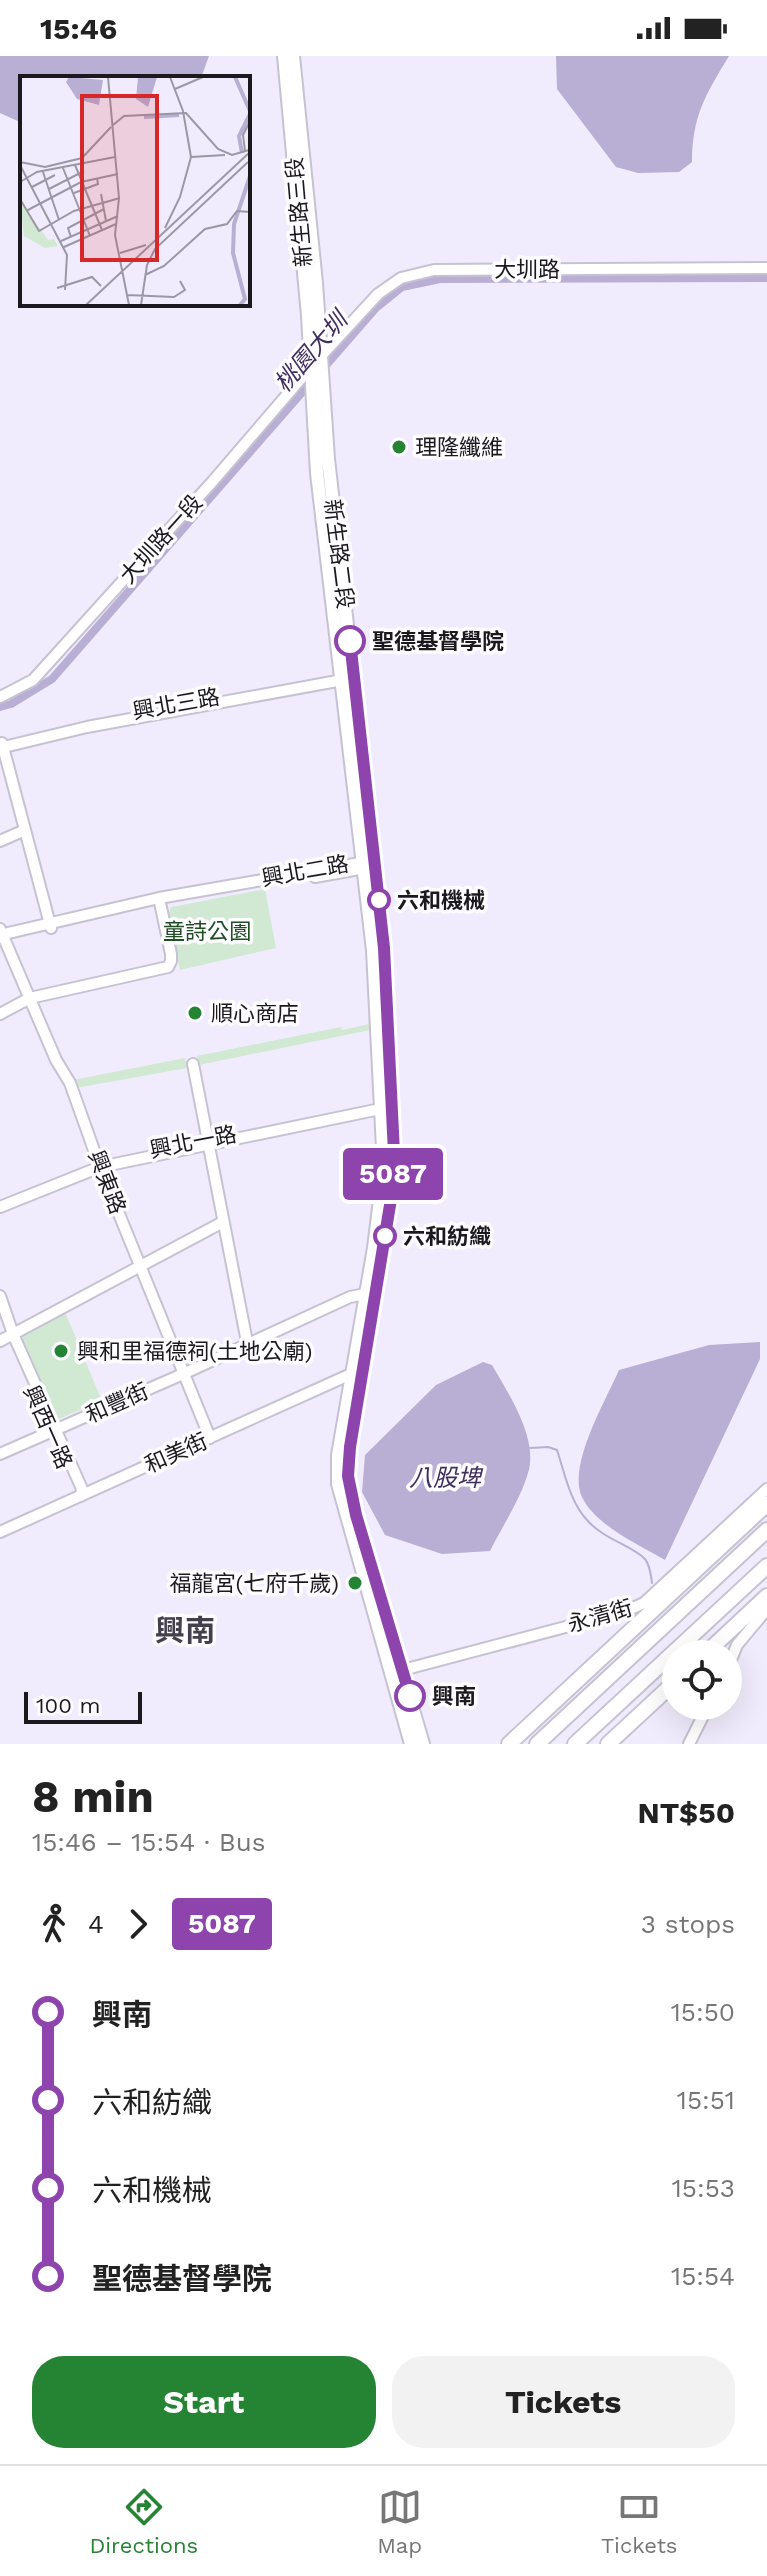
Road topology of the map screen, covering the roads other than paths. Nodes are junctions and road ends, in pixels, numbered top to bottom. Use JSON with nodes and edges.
{"nodes":[{"id":1,"x":284,"y":56,"type":"edge"},
{"id":2,"x":293,"y":56,"type":"edge"},
{"id":3,"x":767,"y":268,"type":"edge"},
{"id":4,"x":321,"y":356,"type":"junction"},
{"id":5,"x":310,"y":368,"type":"junction"},
{"id":6,"x":346,"y":677,"type":"junction"},
{"id":7,"x":0,"y":697,"type":"edge"},
{"id":8,"x":1,"y":744,"type":"edge"},
{"id":9,"x":25,"y":830,"type":"junction"},
{"id":10,"x":0,"y":841,"type":"edge"},
{"id":11,"x":368,"y":865,"type":"junction"},
{"id":12,"x":160,"y":901,"type":"junction"},
{"id":13,"x":50,"y":925,"type":"junction"},
{"id":14,"x":2,"y":936,"type":"edge"},
{"id":15,"x":30,"y":998,"type":"junction"},
{"id":16,"x":0,"y":1014,"type":"edge"},
{"id":17,"x":193,"y":1064,"type":"dead end"},
{"id":18,"x":385,"y":1106,"type":"junction"},
{"id":19,"x":208,"y":1142,"type":"junction"},
{"id":20,"x":99,"y":1164,"type":"junction"},
{"id":21,"x":0,"y":1204,"type":"edge"},
{"id":22,"x":223,"y":1222,"type":"junction"},
{"id":23,"x":140,"y":1265,"type":"junction"},
{"id":24,"x":365,"y":1294,"type":"junction"},
{"id":25,"x":0,"y":1296,"type":"edge"},
{"id":26,"x":0,"y":1313,"type":"edge"},
{"id":27,"x":7,"y":1337,"type":"edge"},
{"id":28,"x":247,"y":1342,"type":"junction"},
{"id":29,"x":183,"y":1374,"type":"junction"},
{"id":30,"x":351,"y":1374,"type":"junction"},
{"id":31,"x":53,"y":1431,"type":"junction"},
{"id":32,"x":210,"y":1438,"type":"junction"},
{"id":33,"x":0,"y":1454,"type":"edge"},
{"id":34,"x":767,"y":1489,"type":"edge"},
{"id":35,"x":81,"y":1496,"type":"junction"},
{"id":36,"x":767,"y":1504,"type":"edge"},
{"id":37,"x":767,"y":1528,"type":"edge"},
{"id":38,"x":0,"y":1532,"type":"edge"},
{"id":39,"x":767,"y":1569,"type":"edge"},
{"id":40,"x":767,"y":1596,"type":"edge"},
{"id":41,"x":767,"y":1609,"type":"edge"},
{"id":42,"x":720,"y":1640,"type":"edge"},
{"id":43,"x":741,"y":1640,"type":"edge"},
{"id":44,"x":398,"y":1672,"type":"junction"},
{"id":45,"x":662,"y":1694,"type":"edge"},
{"id":46,"x":701,"y":1720,"type":"edge"},
{"id":47,"x":411,"y":1744,"type":"edge"},
{"id":48,"x":423,"y":1744,"type":"edge"},
{"id":49,"x":509,"y":1744,"type":"edge"},
{"id":50,"x":537,"y":1744,"type":"edge"},
{"id":51,"x":575,"y":1744,"type":"edge"},
{"id":52,"x":608,"y":1744,"type":"edge"},
{"id":53,"x":689,"y":1744,"type":"edge"}],
"edges":[{"from":1,"to":5,"type":"main road","name":"新生路三段"},
{"from":2,"to":4,"type":"main road","name":"新生路三段"},
{"from":3,"to":4,"type":"street","name":"大圳路"},
{"from":4,"to":6,"type":"main road","name":"新生路二段"},
{"from":5,"to":6,"type":"main road","name":"新生路二段"},
{"from":5,"to":7,"type":"street","name":"大圳路一段"},
{"from":6,"to":8,"type":"street","name":"興北三路"},
{"from":6,"to":11,"type":"main road","name":"新生路二段"},
{"from":8,"to":9,"type":"street"},
{"from":9,"to":10,"type":"street"},
{"from":9,"to":13,"type":"street"},
{"from":11,"to":12,"type":"street","name":"興北二路"},
{"from":11,"to":18,"type":"main road","name":"新生路二段"},
{"from":12,"to":13,"type":"street","name":"興北二路"},
{"from":12,"to":15,"type":"street"},
{"from":13,"to":14,"type":"street","name":"興北二路"},
{"from":14,"to":15,"type":"street","name":"興東路"},
{"from":15,"to":16,"type":"street"},
{"from":15,"to":20,"type":"street","name":"興東路"},
{"from":17,"to":19,"type":"street"},
{"from":18,"to":19,"type":"street","name":"興北一路"},
{"from":18,"to":24,"type":"main road","name":"新生路二段"},
{"from":18,"to":44,"type":"main road","name":"新生路二段"},
{"from":19,"to":20,"type":"street","name":"興北一路"},
{"from":19,"to":22,"type":"street"},
{"from":20,"to":21,"type":"street","name":"興北一路"},
{"from":20,"to":23,"type":"street","name":"興東路"},
{"from":22,"to":23,"type":"street"},
{"from":22,"to":28,"type":"street"},
{"from":23,"to":27,"type":"street"},
{"from":23,"to":29,"type":"street","name":"興東路"},
{"from":24,"to":28,"type":"street","name":"和豐街"},
{"from":24,"to":30,"type":"main road","name":"新生路二段"},
{"from":25,"to":27,"type":"street"},
{"from":26,"to":27,"type":"street","name":"興西一路"},
{"from":27,"to":31,"type":"street","name":"興西一路"},
{"from":28,"to":29,"type":"street","name":"和豐街"},
{"from":29,"to":31,"type":"street","name":"和豐街"},
{"from":29,"to":32,"type":"street","name":"興東路"},
{"from":30,"to":32,"type":"street","name":"和美街"},
{"from":30,"to":44,"type":"main road","name":"新生路二段"},
{"from":31,"to":33,"type":"street","name":"和豐街"},
{"from":31,"to":35,"type":"street","name":"興西一路"},
{"from":32,"to":35,"type":"street","name":"和美街"},
{"from":34,"to":44,"type":"street","name":"永清街"},
{"from":35,"to":38,"type":"street","name":"和美街"},
{"from":36,"to":49,"type":"highway"},
{"from":37,"to":50,"type":"highway"},
{"from":39,"to":51,"type":"highway"},
{"from":40,"to":42,"type":"highway"},
{"from":41,"to":43,"type":"street"},
{"from":44,"to":47,"type":"main road","name":"新生路二段"},
{"from":44,"to":48,"type":"main road","name":"新生路二段"},
{"from":45,"to":52,"type":"highway"},
{"from":46,"to":53,"type":"street"}]}
